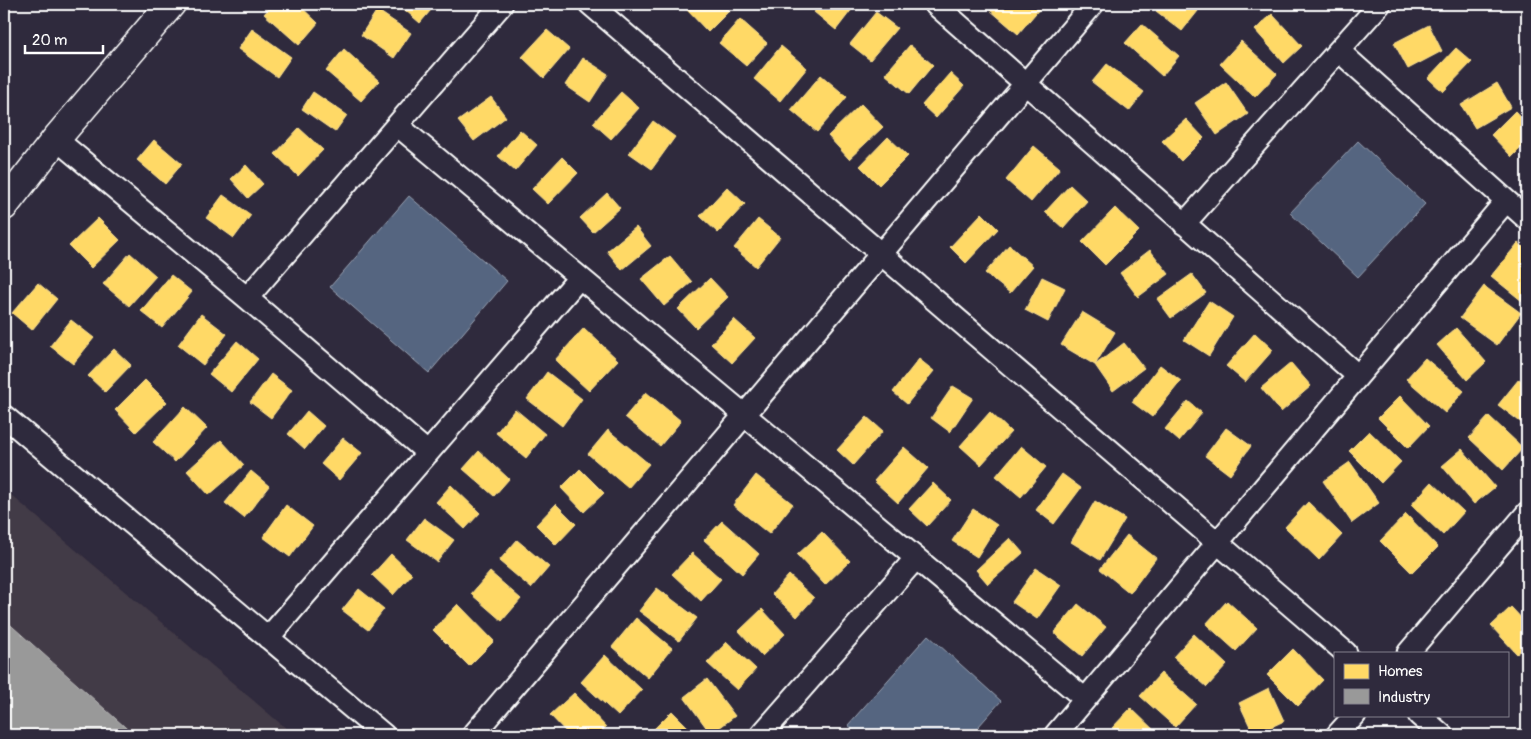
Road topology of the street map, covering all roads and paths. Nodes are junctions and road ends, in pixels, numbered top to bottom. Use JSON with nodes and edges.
{"nodes":[{"id":1,"x":171,"y":4,"type":"edge"},
{"id":2,"x":502,"y":4,"type":"edge"},
{"id":3,"x":590,"y":4,"type":"edge"},
{"id":4,"x":934,"y":4,"type":"edge"},
{"id":5,"x":1093,"y":4,"type":"edge"},
{"id":6,"x":1380,"y":4,"type":"edge"},
{"id":7,"x":1339,"y":50,"type":"junction"},
{"id":8,"x":1025,"y":84,"type":"junction"},
{"id":9,"x":397,"y":125,"type":"junction"},
{"id":10,"x":56,"y":139,"type":"junction"},
{"id":11,"x":1506,"y":200,"type":"junction"},
{"id":12,"x":4,"y":206,"type":"edge"},
{"id":13,"x":1527,"y":219,"type":"edge"},
{"id":14,"x":1184,"y":224,"type":"junction"},
{"id":15,"x":880,"y":253,"type":"junction"},
{"id":16,"x":579,"y":278,"type":"junction"},
{"id":17,"x":247,"y":298,"type":"junction"},
{"id":18,"x":1358,"y":376,"type":"junction"},
{"id":19,"x":744,"y":415,"type":"junction"},
{"id":20,"x":4,"y":416,"type":"edge"},
{"id":21,"x":428,"y":453,"type":"junction"},
{"id":22,"x":1527,"y":513,"type":"edge"},
{"id":23,"x":1217,"y":542,"type":"junction"},
{"id":24,"x":916,"y":558,"type":"junction"},
{"id":25,"x":268,"y":638,"type":"junction"},
{"id":26,"x":1345,"y":652,"type":"edge"},
{"id":27,"x":1409,"y":652,"type":"edge"},
{"id":28,"x":1085,"y":700,"type":"junction"},
{"id":29,"x":1353,"y":716,"type":"edge"},
{"id":30,"x":1420,"y":716,"type":"edge"},
{"id":31,"x":764,"y":734,"type":"edge"},
{"id":32,"x":384,"y":735,"type":"edge"},
{"id":33,"x":472,"y":735,"type":"edge"},
{"id":34,"x":1055,"y":735,"type":"edge"},
{"id":35,"x":1338,"y":735,"type":"edge"},
{"id":36,"x":1442,"y":735,"type":"edge"}],
"edges":[{"from":1,"to":10,"type":"street"},
{"from":2,"to":9,"type":"street"},
{"from":3,"to":15,"type":"street"},
{"from":4,"to":8,"type":"street"},
{"from":5,"to":8,"type":"street"},
{"from":6,"to":7,"type":"street"},
{"from":7,"to":11,"type":"street"},
{"from":7,"to":14,"type":"street"},
{"from":8,"to":14,"type":"street"},
{"from":8,"to":15,"type":"street"},
{"from":9,"to":16,"type":"street"},
{"from":9,"to":17,"type":"street"},
{"from":10,"to":12,"type":"street"},
{"from":10,"to":17,"type":"street"},
{"from":11,"to":13,"type":"street"},
{"from":11,"to":18,"type":"street"},
{"from":14,"to":18,"type":"street"},
{"from":15,"to":19,"type":"street"},
{"from":15,"to":23,"type":"street"},
{"from":16,"to":19,"type":"street"},
{"from":16,"to":21,"type":"street"},
{"from":17,"to":21,"type":"street"},
{"from":18,"to":23,"type":"street"},
{"from":19,"to":24,"type":"street"},
{"from":19,"to":33,"type":"street"},
{"from":20,"to":25,"type":"street"},
{"from":21,"to":25,"type":"street"},
{"from":22,"to":27,"type":"street"},
{"from":23,"to":26,"type":"street"},
{"from":23,"to":28,"type":"street"},
{"from":24,"to":28,"type":"street"},
{"from":24,"to":31,"type":"street"},
{"from":25,"to":32,"type":"street"},
{"from":28,"to":34,"type":"street"},
{"from":29,"to":35,"type":"street"},
{"from":30,"to":36,"type":"street"}]}
